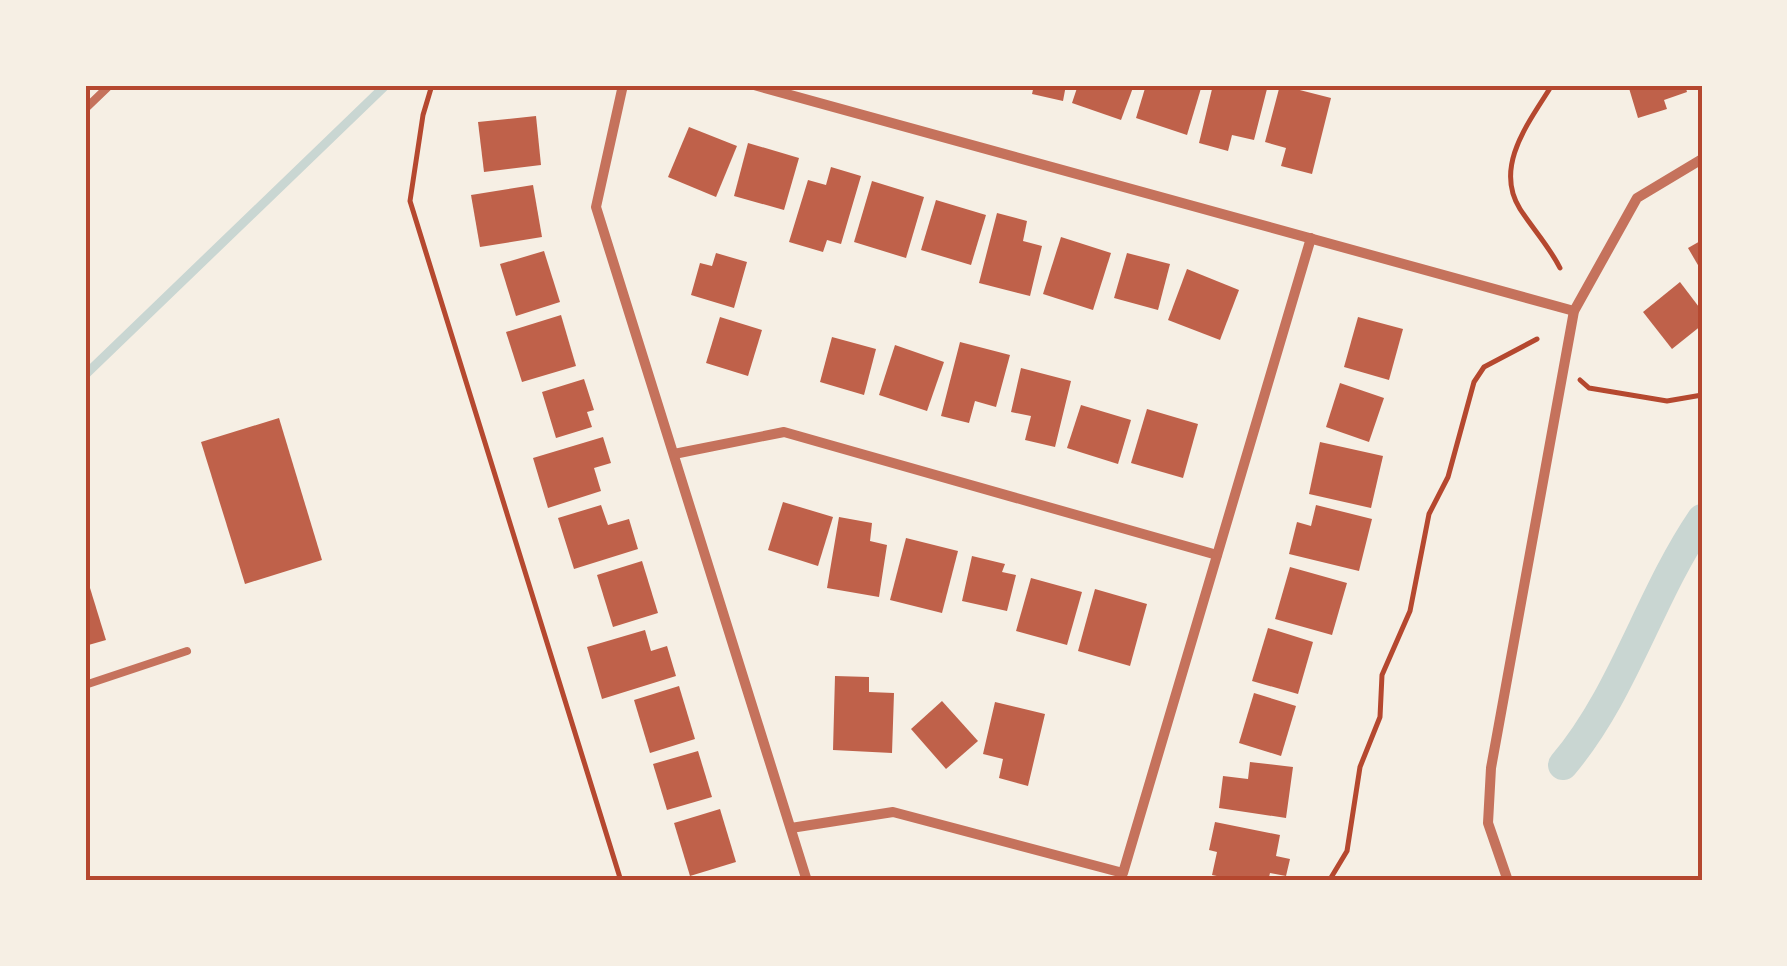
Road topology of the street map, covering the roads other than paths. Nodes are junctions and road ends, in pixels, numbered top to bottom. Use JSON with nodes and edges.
{"nodes":[{"id":1,"x":110,"y":85,"type":"edge"},
{"id":2,"x":623,"y":85,"type":"edge"},
{"id":3,"x":754,"y":85,"type":"edge"},
{"id":4,"x":85,"y":109,"type":"edge"},
{"id":5,"x":1702,"y":159,"type":"edge"},
{"id":6,"x":1311,"y":238,"type":"junction"},
{"id":7,"x":1574,"y":311,"type":"junction"},
{"id":8,"x":674,"y":454,"type":"junction"},
{"id":9,"x":1218,"y":555,"type":"junction"},
{"id":10,"x":188,"y":652,"type":"dead end"},
{"id":11,"x":85,"y":684,"type":"edge"},
{"id":12,"x":790,"y":828,"type":"junction"},
{"id":13,"x":807,"y":881,"type":"edge"},
{"id":14,"x":1508,"y":881,"type":"edge"}],
"edges":[{"from":1,"to":4,"type":"lane"},
{"from":2,"to":8,"type":"street"},
{"from":3,"to":6,"type":"street"},
{"from":5,"to":7,"type":"street"},
{"from":6,"to":7,"type":"street"},
{"from":6,"to":9,"type":"street"},
{"from":7,"to":14,"type":"street"},
{"from":8,"to":9,"type":"street"},
{"from":8,"to":12,"type":"street"},
{"from":9,"to":12,"type":"street"},
{"from":10,"to":11,"type":"lane"},
{"from":12,"to":13,"type":"street"}]}
